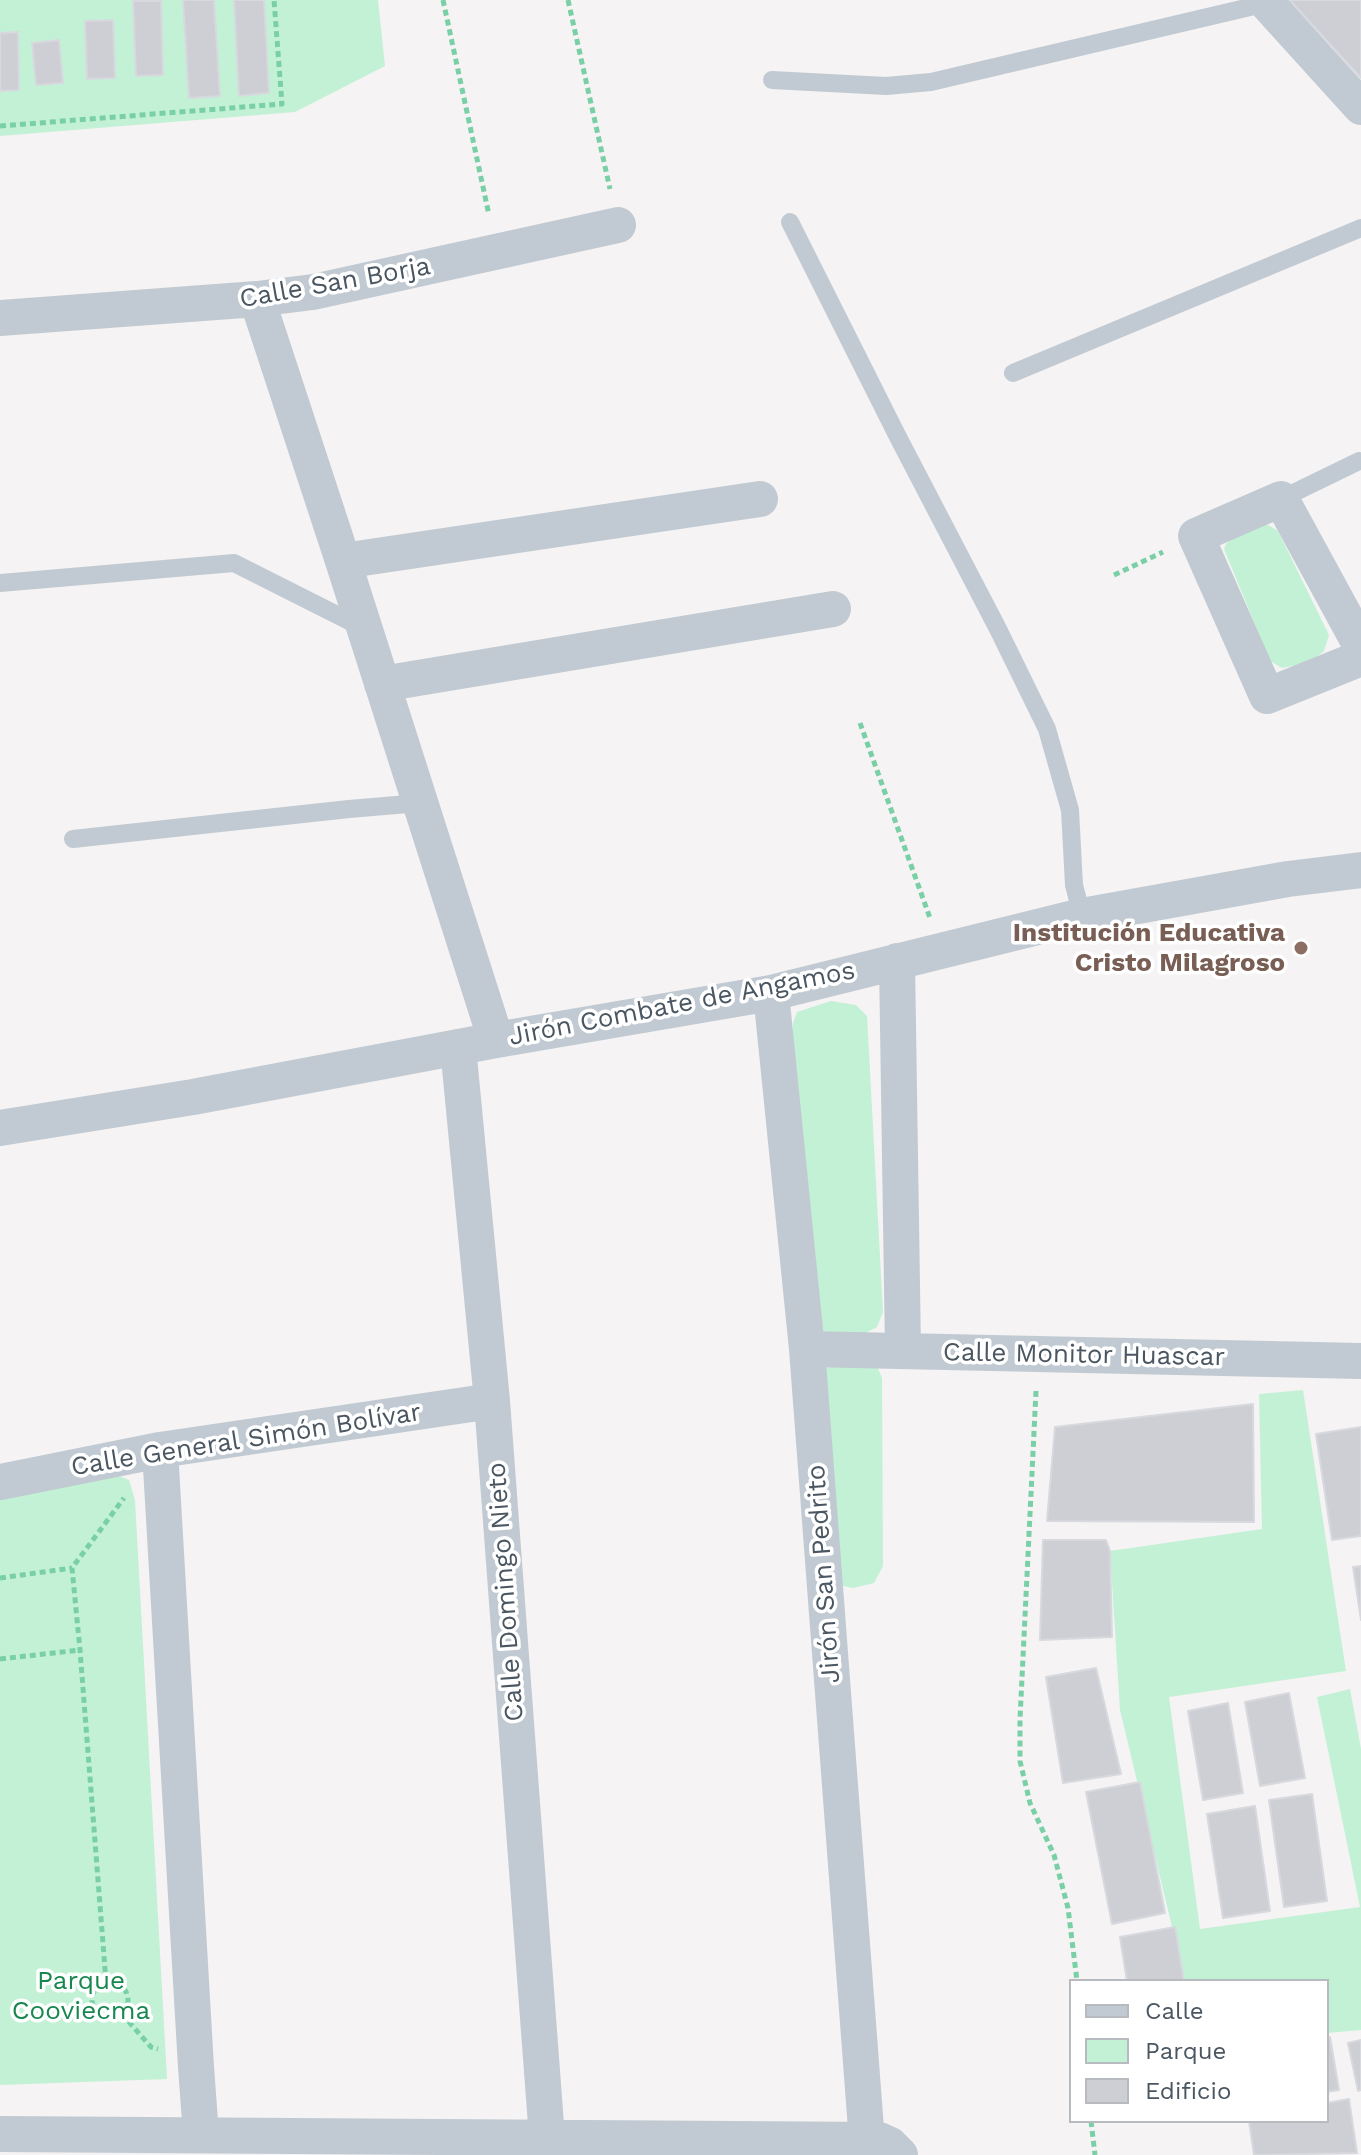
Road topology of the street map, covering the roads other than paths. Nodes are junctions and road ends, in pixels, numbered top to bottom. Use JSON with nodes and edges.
{"nodes":[{"id":1,"x":1266,"y":2,"type":"edge"},
{"id":2,"x":772,"y":80,"type":"dead end"},
{"id":3,"x":1361,"y":107,"type":"edge"},
{"id":4,"x":790,"y":222,"type":"dead end"},
{"id":5,"x":618,"y":225,"type":"road end"},
{"id":6,"x":1361,"y":228,"type":"edge"},
{"id":7,"x":257,"y":299,"type":"junction"},
{"id":8,"x":0,"y":318,"type":"edge"},
{"id":9,"x":1013,"y":373,"type":"dead end"},
{"id":10,"x":1359,"y":461,"type":"dead end"},
{"id":11,"x":760,"y":499,"type":"dead end"},
{"id":12,"x":1281,"y":499,"type":"junction"},
{"id":13,"x":343,"y":561,"type":"junction"},
{"id":14,"x":0,"y":583,"type":"edge"},
{"id":15,"x":833,"y":609,"type":"dead end"},
{"id":16,"x":365,"y":629,"type":"junction"},
{"id":17,"x":1361,"y":646,"type":"edge"},
{"id":18,"x":1361,"y":658,"type":"edge"},
{"id":19,"x":382,"y":684,"type":"junction"},
{"id":20,"x":420,"y":803,"type":"junction"},
{"id":21,"x":73,"y":839,"type":"dead end"},
{"id":22,"x":1361,"y":870,"type":"edge"},
{"id":23,"x":1082,"y":916,"type":"junction"},
{"id":24,"x":897,"y":961,"type":"junction"},
{"id":25,"x":771,"y":993,"type":"junction"},
{"id":26,"x":496,"y":1040,"type":"junction"},
{"id":27,"x":458,"y":1047,"type":"junction"},
{"id":28,"x":0,"y":1128,"type":"edge"},
{"id":29,"x":807,"y":1349,"type":"junction"},
{"id":30,"x":903,"y":1351,"type":"junction"},
{"id":31,"x":1361,"y":1361,"type":"edge"},
{"id":32,"x":492,"y":1401,"type":"junction"},
{"id":33,"x":160,"y":1450,"type":"junction"},
{"id":34,"x":0,"y":1482,"type":"edge"},
{"id":35,"x":0,"y":2134,"type":"edge"},
{"id":36,"x":201,"y":2135,"type":"junction"},
{"id":37,"x":547,"y":2138,"type":"junction"},
{"id":38,"x":867,"y":2148,"type":"edge"},
{"id":39,"x":900,"y":2155,"type":"edge"}],
"edges":[{"from":1,"to":2,"type":"lane"},
{"from":1,"to":3,"type":"street"},
{"from":4,"to":23,"type":"lane"},
{"from":5,"to":7,"type":"street","name":"Calle San Borja"},
{"from":6,"to":9,"type":"lane"},
{"from":7,"to":8,"type":"street","name":"Calle San Borja"},
{"from":7,"to":13,"type":"street"},
{"from":10,"to":12,"type":"lane"},
{"from":11,"to":13,"type":"street"},
{"from":12,"to":17,"type":"street"},
{"from":12,"to":18,"type":"street"},
{"from":13,"to":16,"type":"street"},
{"from":14,"to":16,"type":"lane"},
{"from":15,"to":19,"type":"street"},
{"from":16,"to":19,"type":"street"},
{"from":19,"to":20,"type":"street"},
{"from":20,"to":21,"type":"lane"},
{"from":20,"to":26,"type":"street"},
{"from":22,"to":23,"type":"street","name":"Jirón Combate de Angamos"},
{"from":23,"to":24,"type":"street","name":"Jirón Combate de Angamos"},
{"from":24,"to":25,"type":"street","name":"Jirón Combate de Angamos"},
{"from":24,"to":30,"type":"street"},
{"from":25,"to":26,"type":"street","name":"Jirón Combate de Angamos"},
{"from":25,"to":29,"type":"street","name":"Jirón San Pedrito"},
{"from":26,"to":27,"type":"street","name":"Jirón Combate de Angamos"},
{"from":27,"to":28,"type":"street","name":"Jirón Combate de Angamos"},
{"from":27,"to":32,"type":"street","name":"Calle Domingo Nieto"},
{"from":29,"to":30,"type":"street","name":"Calle Monitor Huascar"},
{"from":29,"to":38,"type":"street","name":"Jirón San Pedrito"},
{"from":30,"to":31,"type":"street","name":"Calle Monitor Huascar"},
{"from":32,"to":33,"type":"street","name":"Calle General Simón Bolívar"},
{"from":32,"to":37,"type":"street","name":"Calle Domingo Nieto"},
{"from":33,"to":34,"type":"street","name":"Calle General Simón Bolívar"},
{"from":33,"to":36,"type":"street"},
{"from":35,"to":36,"type":"street"},
{"from":36,"to":37,"type":"street"},
{"from":37,"to":38,"type":"street"},
{"from":38,"to":39,"type":"street"}]}
